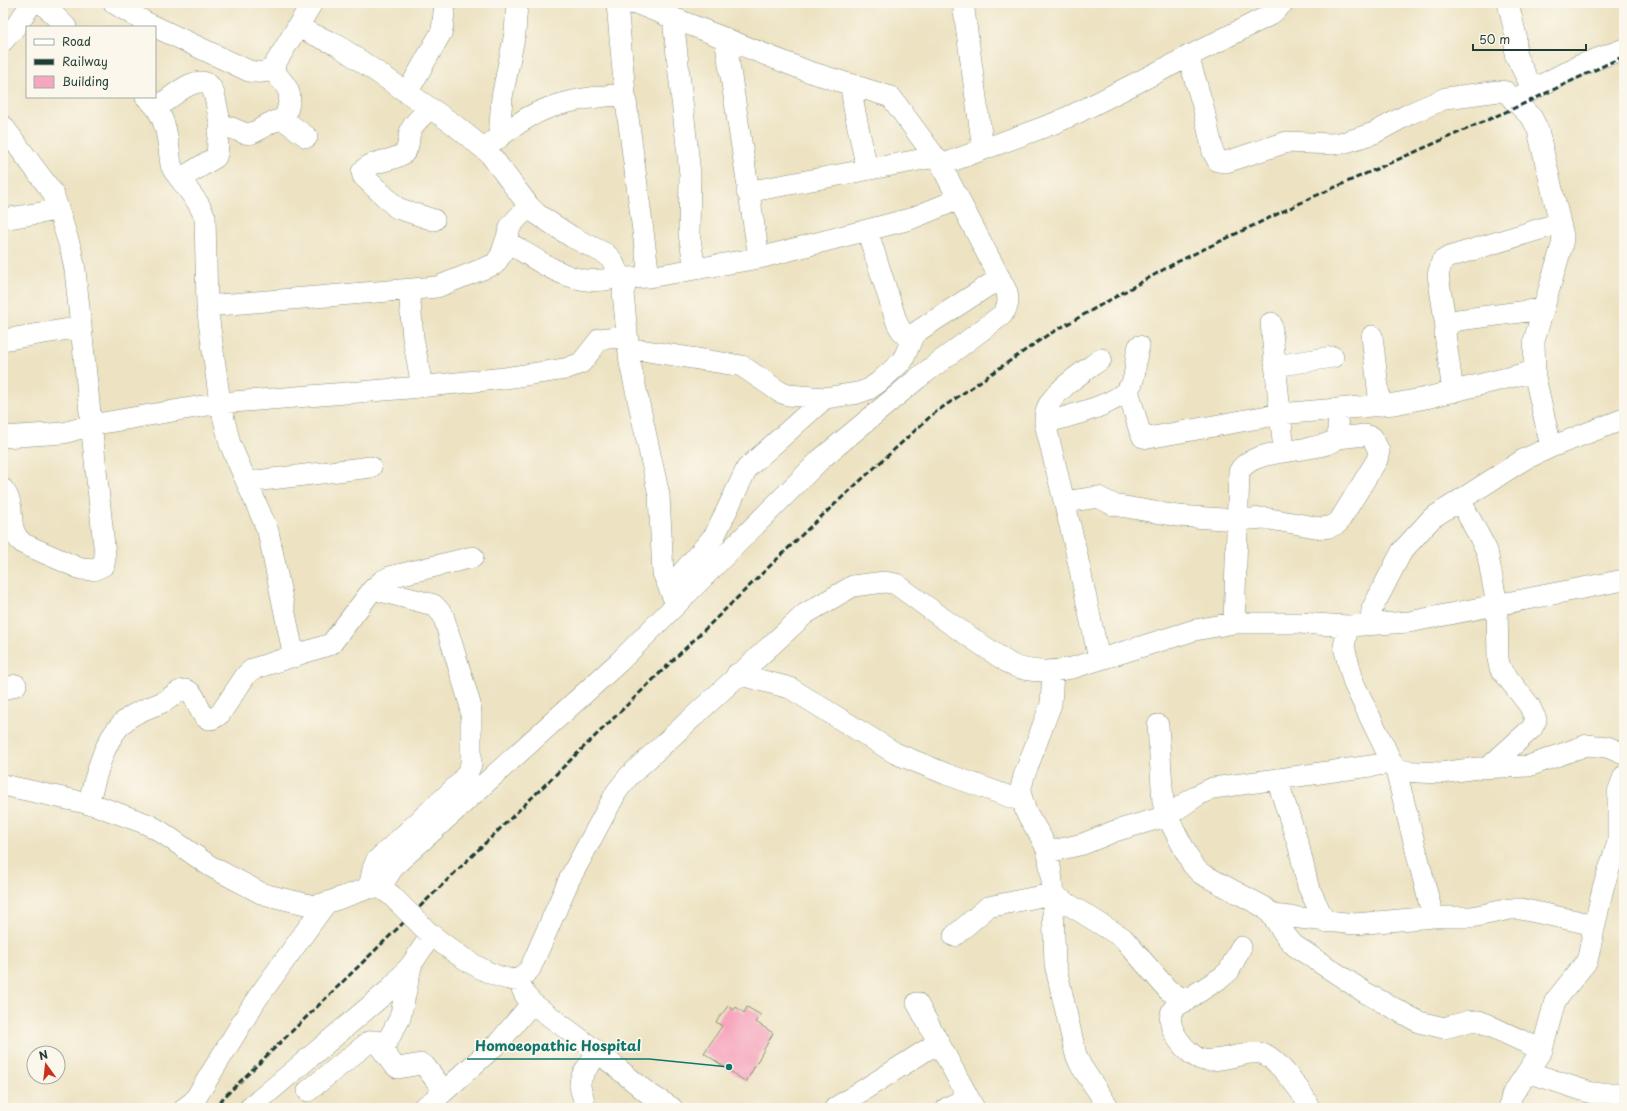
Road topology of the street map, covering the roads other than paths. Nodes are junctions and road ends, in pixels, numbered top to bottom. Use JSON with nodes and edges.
{"nodes":[{"id":1,"x":32,"y":3,"type":"edge"},
{"id":2,"x":42,"y":3,"type":"edge"},
{"id":3,"x":114,"y":3,"type":"edge"},
{"id":4,"x":312,"y":3,"type":"edge"},
{"id":5,"x":445,"y":3,"type":"edge"},
{"id":6,"x":517,"y":3,"type":"edge"},
{"id":7,"x":617,"y":3,"type":"edge"},
{"id":8,"x":635,"y":3,"type":"edge"},
{"id":9,"x":962,"y":3,"type":"edge"},
{"id":10,"x":1283,"y":3,"type":"edge"},
{"id":11,"x":1508,"y":3,"type":"edge"},
{"id":12,"x":673,"y":18,"type":"junction"},
{"id":13,"x":65,"y":26,"type":"edge"},
{"id":14,"x":153,"y":26,"type":"edge"},
{"id":15,"x":156,"y":27,"type":"edge"},
{"id":16,"x":297,"y":27,"type":"junction"},
{"id":17,"x":725,"y":38,"type":"junction"},
{"id":18,"x":3,"y":41,"type":"edge"},
{"id":19,"x":1624,"y":49,"type":"edge"},
{"id":20,"x":1188,"y":56,"type":"junction"},
{"id":21,"x":272,"y":69,"type":"junction"},
{"id":22,"x":852,"y":85,"type":"junction"},
{"id":23,"x":1533,"y":90,"type":"junction"},
{"id":24,"x":407,"y":93,"type":"junction"},
{"id":25,"x":625,"y":94,"type":"junction"},
{"id":26,"x":1513,"y":100,"type":"junction"},
{"id":27,"x":152,"y":103,"type":"edge"},
{"id":28,"x":430,"y":109,"type":"junction"},
{"id":29,"x":284,"y":120,"type":"junction"},
{"id":30,"x":3,"y":126,"type":"edge"},
{"id":31,"x":221,"y":127,"type":"junction"},
{"id":32,"x":307,"y":137,"type":"dead end"},
{"id":33,"x":491,"y":143,"type":"junction"},
{"id":34,"x":983,"y":149,"type":"junction"},
{"id":35,"x":938,"y":161,"type":"junction"},
{"id":36,"x":867,"y":169,"type":"junction"},
{"id":37,"x":180,"y":179,"type":"junction"},
{"id":38,"x":747,"y":192,"type":"junction"},
{"id":39,"x":959,"y":199,"type":"junction"},
{"id":40,"x":529,"y":206,"type":"junction"},
{"id":41,"x":58,"y":210,"type":"junction"},
{"id":42,"x":3,"y":219,"type":"edge"},
{"id":43,"x":434,"y":220,"type":"dead end"},
{"id":44,"x":1560,"y":223,"type":"junction"},
{"id":45,"x":867,"y":230,"type":"junction"},
{"id":46,"x":506,"y":241,"type":"junction"},
{"id":47,"x":758,"y":258,"type":"junction"},
{"id":48,"x":695,"y":269,"type":"junction"},
{"id":49,"x":649,"y":276,"type":"junction"},
{"id":50,"x":625,"y":277,"type":"junction"},
{"id":51,"x":1000,"y":278,"type":"junction"},
{"id":52,"x":409,"y":290,"type":"junction"},
{"id":53,"x":207,"y":306,"type":"junction"},
{"id":54,"x":1543,"y":309,"type":"junction"},
{"id":55,"x":1271,"y":323,"type":"dead end"},
{"id":56,"x":81,"y":327,"type":"junction"},
{"id":57,"x":1446,"y":327,"type":"junction"},
{"id":58,"x":1372,"y":336,"type":"dead end"},
{"id":59,"x":3,"y":340,"type":"edge"},
{"id":60,"x":911,"y":340,"type":"junction"},
{"id":61,"x":628,"y":342,"type":"junction"},
{"id":62,"x":1139,"y":346,"type":"dead end"},
{"id":63,"x":1333,"y":357,"type":"dead end"},
{"id":64,"x":1100,"y":359,"type":"dead end"},
{"id":65,"x":1276,"y":366,"type":"junction"},
{"id":66,"x":1535,"y":371,"type":"junction"},
{"id":67,"x":422,"y":386,"type":"junction"},
{"id":68,"x":1128,"y":390,"type":"junction"},
{"id":69,"x":1453,"y":392,"type":"junction"},
{"id":70,"x":825,"y":398,"type":"junction"},
{"id":71,"x":220,"y":403,"type":"junction"},
{"id":72,"x":1380,"y":406,"type":"junction"},
{"id":73,"x":1337,"y":409,"type":"junction"},
{"id":74,"x":1280,"y":414,"type":"junction"},
{"id":75,"x":1624,"y":419,"type":"edge"},
{"id":76,"x":1045,"y":423,"type":"junction"},
{"id":77,"x":92,"y":425,"type":"junction"},
{"id":78,"x":3,"y":437,"type":"edge"},
{"id":79,"x":1338,"y":438,"type":"junction"},
{"id":80,"x":1551,"y":446,"type":"junction"},
{"id":81,"x":1284,"y":451,"type":"junction"},
{"id":82,"x":371,"y":467,"type":"dead end"},
{"id":83,"x":247,"y":482,"type":"junction"},
{"id":84,"x":3,"y":490,"type":"edge"},
{"id":85,"x":1460,"y":500,"type":"junction"},
{"id":86,"x":1065,"y":502,"type":"junction"},
{"id":87,"x":1238,"y":520,"type":"junction"},
{"id":88,"x":473,"y":557,"type":"dead end"},
{"id":89,"x":1624,"y":580,"type":"edge"},
{"id":90,"x":373,"y":589,"type":"junction"},
{"id":91,"x":673,"y":596,"type":"junction"},
{"id":92,"x":1497,"y":605,"type":"junction"},
{"id":93,"x":1234,"y":623,"type":"junction"},
{"id":94,"x":1371,"y":624,"type":"junction"},
{"id":95,"x":1348,"y":626,"type":"junction"},
{"id":96,"x":294,"y":656,"type":"junction"},
{"id":97,"x":1099,"y":660,"type":"junction"},
{"id":98,"x":1053,"y":672,"type":"junction"},
{"id":99,"x":737,"y":674,"type":"junction"},
{"id":100,"x":1158,"y":725,"type":"dead end"},
{"id":101,"x":1624,"y":754,"type":"edge"},
{"id":102,"x":1394,"y":767,"type":"junction"},
{"id":103,"x":1489,"y":767,"type":"junction"},
{"id":104,"x":1624,"y":776,"type":"edge"},
{"id":105,"x":1277,"y":779,"type":"junction"},
{"id":106,"x":3,"y":785,"type":"edge"},
{"id":107,"x":1022,"y":801,"type":"junction"},
{"id":108,"x":88,"y":804,"type":"junction"},
{"id":109,"x":1167,"y":816,"type":"junction"},
{"id":110,"x":1048,"y":852,"type":"junction"},
{"id":111,"x":380,"y":891,"type":"junction"},
{"id":112,"x":1052,"y":894,"type":"junction"},
{"id":113,"x":326,"y":904,"type":"junction"},
{"id":114,"x":1272,"y":915,"type":"junction"},
{"id":115,"x":1433,"y":917,"type":"junction"},
{"id":116,"x":1325,"y":922,"type":"junction"},
{"id":117,"x":1595,"y":925,"type":"junction"},
{"id":118,"x":429,"y":934,"type":"junction"},
{"id":119,"x":954,"y":936,"type":"dead end"},
{"id":120,"x":1241,"y":947,"type":"dead end"},
{"id":121,"x":411,"y":965,"type":"junction"},
{"id":122,"x":518,"y":980,"type":"junction"},
{"id":123,"x":1186,"y":1001,"type":"junction"},
{"id":124,"x":532,"y":1003,"type":"junction"},
{"id":125,"x":917,"y":1003,"type":"dead end"},
{"id":126,"x":939,"y":1042,"type":"junction"},
{"id":127,"x":383,"y":1049,"type":"junction"},
{"id":128,"x":1542,"y":1050,"type":"junction"},
{"id":129,"x":599,"y":1053,"type":"junction"},
{"id":130,"x":292,"y":1071,"type":"junction"},
{"id":131,"x":1528,"y":1072,"type":"junction"},
{"id":132,"x":444,"y":1091,"type":"junction"},
{"id":133,"x":1618,"y":1094,"type":"dead end"},
{"id":134,"x":310,"y":1100,"type":"edge"},
{"id":135,"x":971,"y":1102,"type":"edge"},
{"id":136,"x":186,"y":1108,"type":"edge"},
{"id":137,"x":250,"y":1108,"type":"edge"},
{"id":138,"x":423,"y":1108,"type":"edge"},
{"id":139,"x":584,"y":1108,"type":"edge"},
{"id":140,"x":672,"y":1108,"type":"edge"},
{"id":141,"x":836,"y":1108,"type":"edge"},
{"id":142,"x":947,"y":1108,"type":"edge"},
{"id":143,"x":1109,"y":1108,"type":"edge"},
{"id":144,"x":1309,"y":1108,"type":"edge"},
{"id":145,"x":1509,"y":1108,"type":"edge"}],
"edges":[{"from":1,"to":18,"type":"street"},
{"from":2,"to":13,"type":"street"},
{"from":3,"to":14,"type":"street"},
{"from":4,"to":16,"type":"street"},
{"from":5,"to":24,"type":"street"},
{"from":6,"to":33,"type":"street"},
{"from":7,"to":25,"type":"street"},
{"from":8,"to":12,"type":"street"},
{"from":9,"to":34,"type":"street"},
{"from":10,"to":20,"type":"street"},
{"from":11,"to":23,"type":"street"},
{"from":12,"to":17,"type":"street"},
{"from":12,"to":48,"type":"street"},
{"from":15,"to":21,"type":"street"},
{"from":16,"to":21,"type":"street"},
{"from":16,"to":24,"type":"street"},
{"from":17,"to":22,"type":"street"},
{"from":17,"to":38,"type":"street"},
{"from":19,"to":23,"type":"street"},
{"from":20,"to":26,"type":"street"},
{"from":20,"to":34,"type":"street"},
{"from":21,"to":29,"type":"street"},
{"from":22,"to":35,"type":"street"},
{"from":22,"to":36,"type":"street"},
{"from":23,"to":26,"type":"street"},
{"from":24,"to":28,"type":"street"},
{"from":25,"to":33,"type":"street"},
{"from":25,"to":49,"type":"street"},
{"from":26,"to":44,"type":"street"},
{"from":27,"to":31,"type":"street"},
{"from":27,"to":37,"type":"street"},
{"from":28,"to":33,"type":"street"},
{"from":28,"to":43,"type":"street"},
{"from":29,"to":31,"type":"street"},
{"from":29,"to":32,"type":"street"},
{"from":30,"to":41,"type":"street"},
{"from":31,"to":37,"type":"street"},
{"from":33,"to":40,"type":"street"},
{"from":34,"to":35,"type":"street"},
{"from":35,"to":36,"type":"street"},
{"from":35,"to":39,"type":"street"},
{"from":36,"to":38,"type":"street"},
{"from":37,"to":53,"type":"street"},
{"from":38,"to":47,"type":"street"},
{"from":39,"to":45,"type":"street"},
{"from":39,"to":51,"type":"street"},
{"from":40,"to":46,"type":"street"},
{"from":40,"to":50,"type":"street"},
{"from":41,"to":42,"type":"street"},
{"from":41,"to":56,"type":"street"},
{"from":44,"to":54,"type":"street"},
{"from":44,"to":57,"type":"street"},
{"from":45,"to":47,"type":"street"},
{"from":45,"to":60,"type":"street"},
{"from":46,"to":50,"type":"street"},
{"from":46,"to":52,"type":"street"},
{"from":47,"to":48,"type":"street"},
{"from":48,"to":49,"type":"street"},
{"from":49,"to":50,"type":"street"},
{"from":50,"to":61,"type":"street"},
{"from":51,"to":60,"type":"street"},
{"from":51,"to":91,"type":"street"},
{"from":52,"to":53,"type":"street"},
{"from":52,"to":67,"type":"street"},
{"from":53,"to":71,"type":"street"},
{"from":54,"to":57,"type":"street"},
{"from":54,"to":66,"type":"street"},
{"from":55,"to":65,"type":"street"},
{"from":56,"to":59,"type":"street"},
{"from":56,"to":77,"type":"street"},
{"from":57,"to":69,"type":"street"},
{"from":58,"to":72,"type":"street"},
{"from":60,"to":70,"type":"street"},
{"from":61,"to":67,"type":"street"},
{"from":61,"to":70,"type":"street"},
{"from":61,"to":91,"type":"street"},
{"from":62,"to":68,"type":"street"},
{"from":63,"to":65,"type":"street"},
{"from":64,"to":76,"type":"street"},
{"from":65,"to":74,"type":"street"},
{"from":66,"to":69,"type":"street"},
{"from":66,"to":80,"type":"street"},
{"from":67,"to":71,"type":"street"},
{"from":68,"to":74,"type":"street"},
{"from":68,"to":76,"type":"street"},
{"from":69,"to":72,"type":"street"},
{"from":70,"to":91,"type":"street"},
{"from":71,"to":77,"type":"street"},
{"from":71,"to":83,"type":"street"},
{"from":72,"to":73,"type":"street"},
{"from":73,"to":74,"type":"street"},
{"from":73,"to":79,"type":"street"},
{"from":74,"to":81,"type":"street"},
{"from":75,"to":80,"type":"street"},
{"from":76,"to":86,"type":"street"},
{"from":77,"to":78,"type":"street"},
{"from":77,"to":84,"type":"street"},
{"from":79,"to":81,"type":"street"},
{"from":79,"to":87,"type":"street"},
{"from":80,"to":85,"type":"street"},
{"from":81,"to":87,"type":"street"},
{"from":82,"to":83,"type":"street"},
{"from":83,"to":96,"type":"street"},
{"from":85,"to":92,"type":"street"},
{"from":85,"to":94,"type":"street"},
{"from":86,"to":87,"type":"street"},
{"from":86,"to":97,"type":"street"},
{"from":87,"to":93,"type":"street"},
{"from":88,"to":90,"type":"street"},
{"from":89,"to":92,"type":"street"},
{"from":90,"to":96,"type":"street"},
{"from":90,"to":111,"type":"street"},
{"from":91,"to":111,"type":"street"},
{"from":92,"to":94,"type":"street"},
{"from":92,"to":103,"type":"street"},
{"from":93,"to":95,"type":"street"},
{"from":93,"to":97,"type":"street"},
{"from":94,"to":95,"type":"street"},
{"from":95,"to":102,"type":"street"},
{"from":96,"to":108,"type":"street"},
{"from":97,"to":98,"type":"street"},
{"from":98,"to":99,"type":"street"},
{"from":98,"to":107,"type":"street"},
{"from":99,"to":107,"type":"street"},
{"from":99,"to":122,"type":"street"},
{"from":100,"to":109,"type":"street"},
{"from":101,"to":103,"type":"street"},
{"from":102,"to":103,"type":"street"},
{"from":102,"to":105,"type":"street"},
{"from":102,"to":115,"type":"street"},
{"from":104,"to":117,"type":"street"},
{"from":105,"to":109,"type":"street"},
{"from":105,"to":116,"type":"street"},
{"from":106,"to":108,"type":"street"},
{"from":107,"to":110,"type":"street"},
{"from":108,"to":113,"type":"street"},
{"from":109,"to":110,"type":"street"},
{"from":109,"to":114,"type":"street"},
{"from":110,"to":112,"type":"street"},
{"from":111,"to":113,"type":"street"},
{"from":111,"to":118,"type":"street","bridge":true},
{"from":112,"to":119,"type":"street"},
{"from":112,"to":123,"type":"street"},
{"from":112,"to":143,"type":"street"},
{"from":113,"to":136,"type":"street"},
{"from":114,"to":116,"type":"street"},
{"from":114,"to":128,"type":"street"},
{"from":115,"to":116,"type":"street"},
{"from":115,"to":117,"type":"street"},
{"from":117,"to":128,"type":"street"},
{"from":118,"to":121,"type":"street"},
{"from":118,"to":122,"type":"street"},
{"from":120,"to":123,"type":"street"},
{"from":121,"to":127,"type":"street"},
{"from":121,"to":130,"type":"street"},
{"from":122,"to":124,"type":"street"},
{"from":123,"to":144,"type":"street"},
{"from":124,"to":129,"type":"street"},
{"from":124,"to":132,"type":"street"},
{"from":125,"to":126,"type":"street"},
{"from":126,"to":135,"type":"street"},
{"from":126,"to":141,"type":"street"},
{"from":127,"to":132,"type":"street"},
{"from":127,"to":134,"type":"street"},
{"from":128,"to":131,"type":"street"},
{"from":129,"to":139,"type":"street"},
{"from":129,"to":140,"type":"street"},
{"from":130,"to":134,"type":"street"},
{"from":130,"to":137,"type":"street"},
{"from":131,"to":133,"type":"street"},
{"from":131,"to":145,"type":"street"},
{"from":132,"to":138,"type":"street"},
{"from":135,"to":142,"type":"street"}]}
